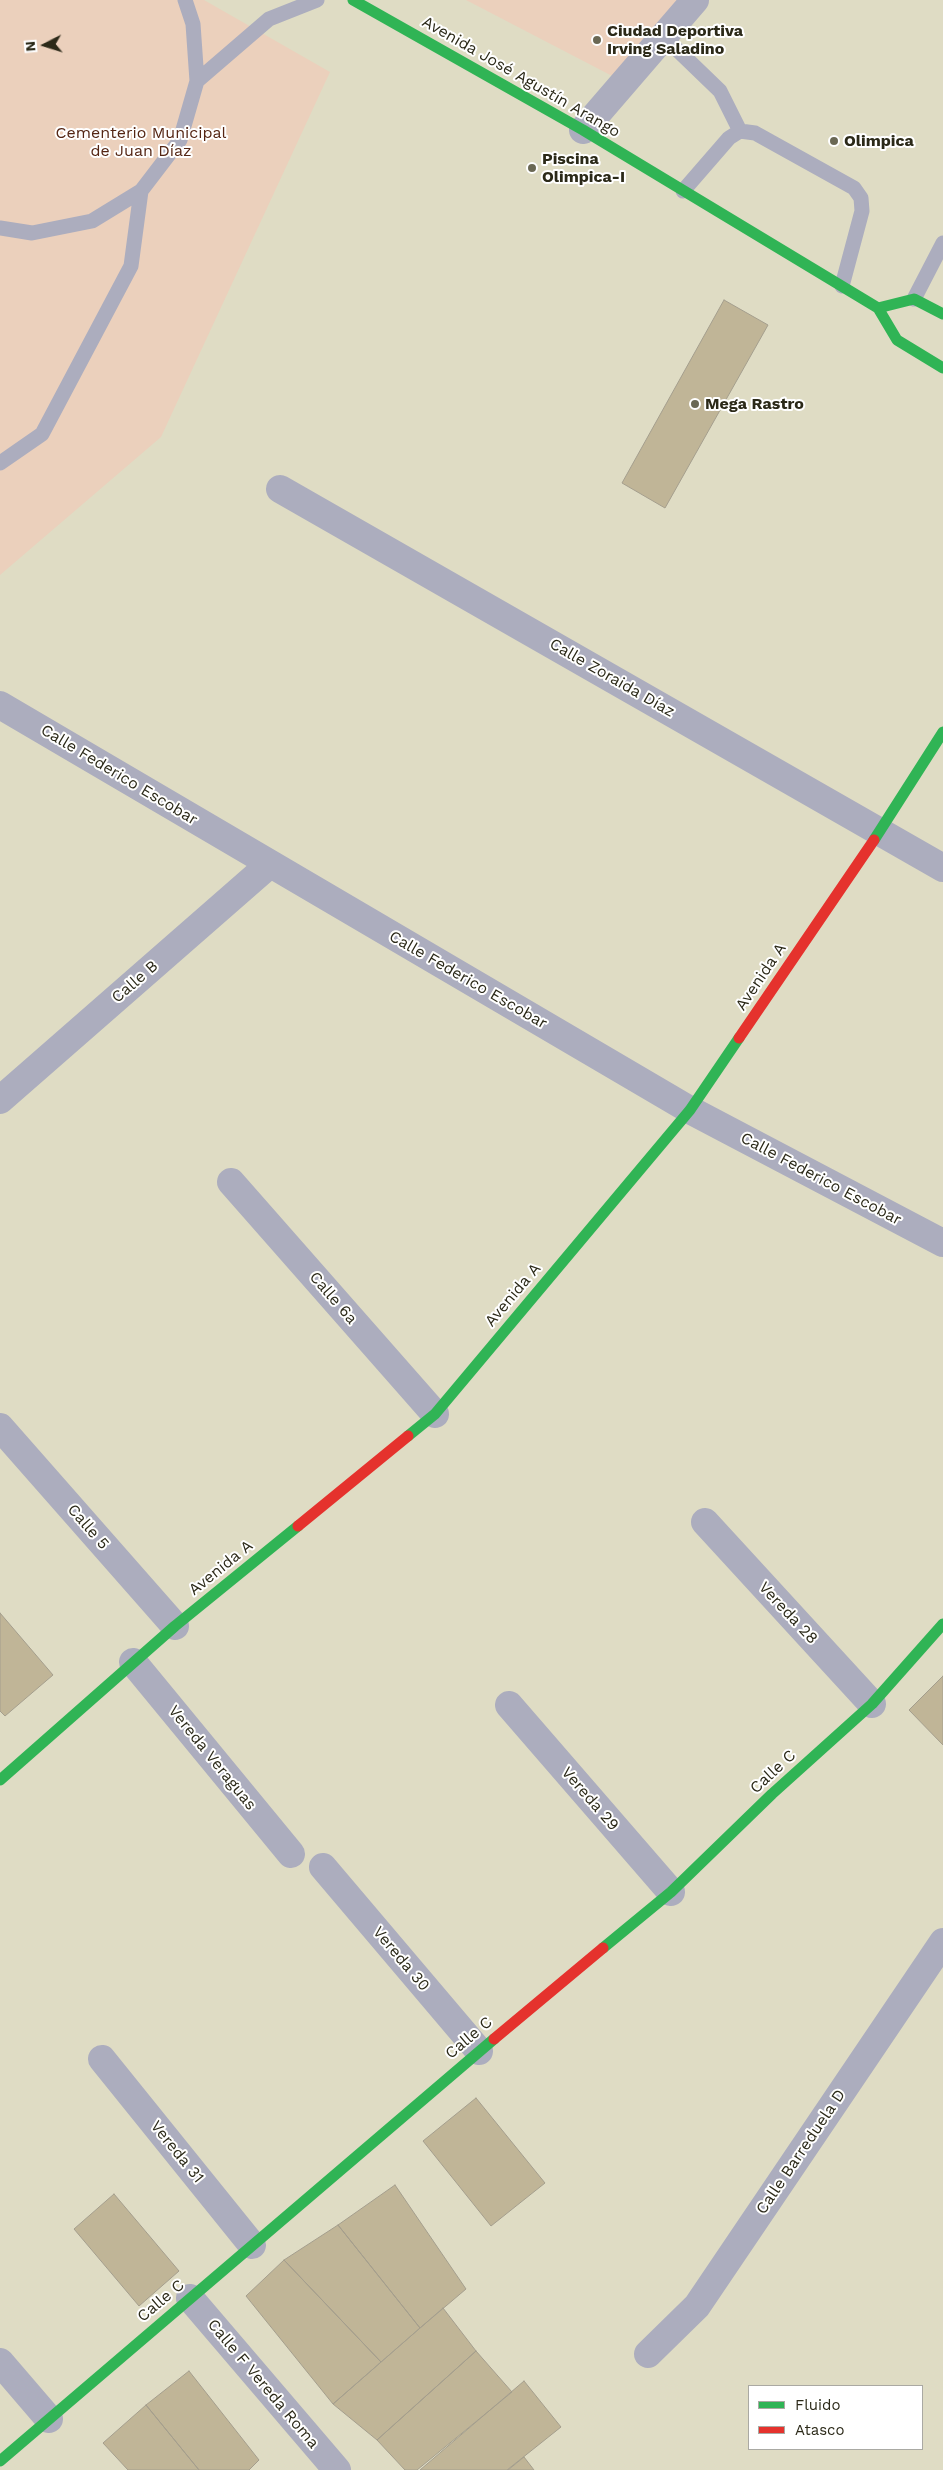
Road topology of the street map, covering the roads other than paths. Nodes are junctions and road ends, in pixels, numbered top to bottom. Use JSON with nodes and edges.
{"nodes":[{"id":1,"x":185,"y":0,"type":"edge"},
{"id":2,"x":316,"y":0,"type":"edge"},
{"id":3,"x":694,"y":0,"type":"edge"},
{"id":4,"x":356,"y":1,"type":"edge"},
{"id":5,"x":663,"y":36,"type":"junction"},
{"id":6,"x":197,"y":81,"type":"junction"},
{"id":7,"x":582,"y":130,"type":"junction"},
{"id":8,"x":740,"y":131,"type":"junction"},
{"id":9,"x":683,"y":191,"type":"junction"},
{"id":10,"x":141,"y":192,"type":"junction"},
{"id":11,"x":0,"y":228,"type":"edge"},
{"id":12,"x":943,"y":243,"type":"edge"},
{"id":13,"x":842,"y":286,"type":"junction"},
{"id":14,"x":914,"y":299,"type":"junction"},
{"id":15,"x":878,"y":308,"type":"junction"},
{"id":16,"x":943,"y":314,"type":"edge"},
{"id":17,"x":943,"y":368,"type":"edge"},
{"id":18,"x":0,"y":463,"type":"edge"},
{"id":19,"x":280,"y":489,"type":"dead end"},
{"id":20,"x":0,"y":705,"type":"edge"},
{"id":21,"x":943,"y":732,"type":"edge"},
{"id":22,"x":880,"y":831,"type":"junction"},
{"id":23,"x":270,"y":864,"type":"junction"},
{"id":24,"x":943,"y":868,"type":"edge"},
{"id":25,"x":0,"y":1100,"type":"edge"},
{"id":26,"x":690,"y":1110,"type":"junction"},
{"id":27,"x":231,"y":1182,"type":"dead end"},
{"id":28,"x":943,"y":1243,"type":"edge"},
{"id":29,"x":435,"y":1414,"type":"junction"},
{"id":30,"x":0,"y":1427,"type":"edge"},
{"id":31,"x":705,"y":1522,"type":"dead end"},
{"id":32,"x":943,"y":1624,"type":"edge"},
{"id":33,"x":175,"y":1626,"type":"junction"},
{"id":34,"x":133,"y":1662,"type":"junction"},
{"id":35,"x":872,"y":1704,"type":"junction"},
{"id":36,"x":509,"y":1705,"type":"dead end"},
{"id":37,"x":0,"y":1780,"type":"edge"},
{"id":38,"x":291,"y":1854,"type":"dead end"},
{"id":39,"x":323,"y":1867,"type":"dead end"},
{"id":40,"x":671,"y":1892,"type":"junction"},
{"id":41,"x":943,"y":1942,"type":"edge"},
{"id":42,"x":479,"y":2051,"type":"junction"},
{"id":43,"x":102,"y":2059,"type":"dead end"},
{"id":44,"x":252,"y":2245,"type":"junction"},
{"id":45,"x":190,"y":2298,"type":"junction"},
{"id":46,"x":648,"y":2354,"type":"dead end"},
{"id":47,"x":0,"y":2362,"type":"edge"},
{"id":48,"x":49,"y":2419,"type":"junction"},
{"id":49,"x":0,"y":2461,"type":"edge"},
{"id":50,"x":337,"y":2470,"type":"edge"}],
"edges":[{"from":1,"to":6,"type":"lane"},
{"from":2,"to":6,"type":"lane"},
{"from":3,"to":5,"type":"street"},
{"from":4,"to":7,"type":"street","name":"Avenida José Agustín Arango"},
{"from":5,"to":7,"type":"street"},
{"from":5,"to":8,"type":"lane"},
{"from":6,"to":10,"type":"lane"},
{"from":7,"to":9,"type":"street","name":"Avenida José Agustín Arango"},
{"from":8,"to":9,"type":"lane"},
{"from":8,"to":13,"type":"lane"},
{"from":9,"to":13,"type":"street","name":"Avenida José Agustín Arango"},
{"from":10,"to":11,"type":"lane"},
{"from":10,"to":18,"type":"lane"},
{"from":12,"to":14,"type":"lane"},
{"from":13,"to":15,"type":"street","name":"Avenida José Agustín Arango"},
{"from":14,"to":15,"type":"street"},
{"from":14,"to":16,"type":"street"},
{"from":15,"to":17,"type":"street","name":"Avenida José Agustín Arango"},
{"from":19,"to":22,"type":"street","name":"Calle Zoraida Díaz"},
{"from":20,"to":23,"type":"street","name":"Calle Federico Escobar"},
{"from":21,"to":22,"type":"street","name":"Avenida A"},
{"from":22,"to":24,"type":"street","name":"Calle Zoraida Díaz"},
{"from":22,"to":26,"type":"street","name":"Avenida A"},
{"from":23,"to":25,"type":"street","name":"Calle B"},
{"from":23,"to":26,"type":"street","name":"Calle Federico Escobar"},
{"from":26,"to":28,"type":"street","name":"Calle Federico Escobar"},
{"from":26,"to":29,"type":"street","name":"Avenida A"},
{"from":27,"to":29,"type":"street","name":"Calle 6a"},
{"from":29,"to":33,"type":"street","name":"Avenida A"},
{"from":30,"to":33,"type":"street","name":"Calle 5"},
{"from":31,"to":35,"type":"street","name":"Vereda 28"},
{"from":32,"to":35,"type":"street","name":"Calle C"},
{"from":33,"to":34,"type":"street","name":"Avenida A"},
{"from":34,"to":37,"type":"street","name":"Avenida A"},
{"from":34,"to":38,"type":"street","name":"Vereda Veraguas"},
{"from":35,"to":40,"type":"street","name":"Calle C"},
{"from":36,"to":40,"type":"street","name":"Vereda 29"},
{"from":39,"to":42,"type":"street","name":"Vereda 30"},
{"from":40,"to":42,"type":"street","name":"Calle C"},
{"from":41,"to":46,"type":"street","name":"Calle Barreduela D"},
{"from":42,"to":44,"type":"street","name":"Calle C"},
{"from":43,"to":44,"type":"street","name":"Vereda 31"},
{"from":44,"to":45,"type":"street","name":"Calle C"},
{"from":45,"to":48,"type":"street","name":"Calle C"},
{"from":45,"to":50,"type":"street","name":"Calle F Vereda Roma"},
{"from":47,"to":48,"type":"street"},
{"from":48,"to":49,"type":"street","name":"Calle C"}]}
